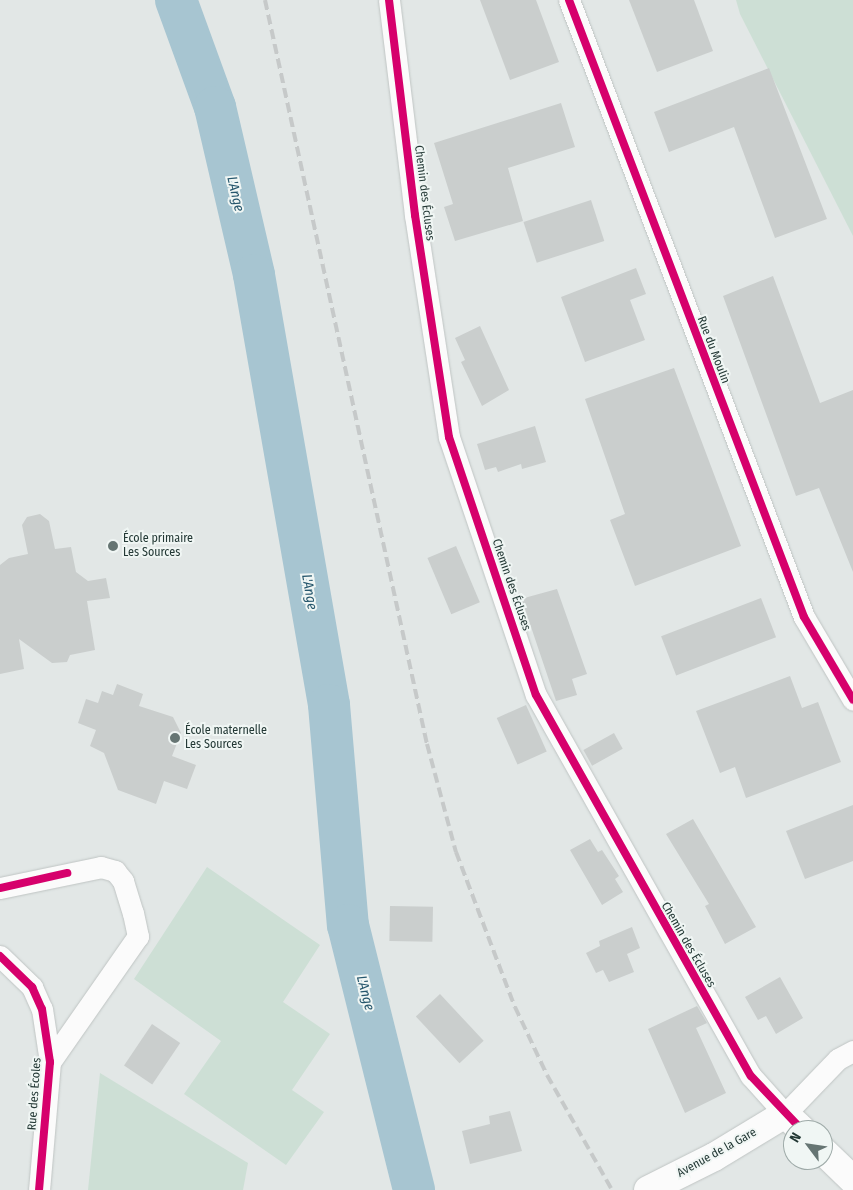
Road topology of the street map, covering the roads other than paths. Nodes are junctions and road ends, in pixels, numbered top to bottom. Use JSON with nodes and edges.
{"nodes":[{"id":1,"x":389,"y":0,"type":"edge"},
{"id":2,"x":569,"y":0,"type":"edge"},
{"id":3,"x":853,"y":700,"type":"edge"},
{"id":4,"x":0,"y":888,"type":"edge"},
{"id":5,"x":0,"y":956,"type":"edge"},
{"id":6,"x":853,"y":1051,"type":"edge"},
{"id":7,"x":50,"y":1062,"type":"junction"},
{"id":8,"x":791,"y":1120,"type":"edge"},
{"id":9,"x":794,"y":1120,"type":"edge"},
{"id":10,"x":783,"y":1126,"type":"edge"},
{"id":11,"x":833,"y":1161,"type":"edge"},
{"id":12,"x":853,"y":1180,"type":"edge"},
{"id":13,"x":39,"y":1190,"type":"edge"},
{"id":14,"x":648,"y":1190,"type":"edge"}],
"edges":[{"from":1,"to":8,"type":"street","name":"Chemin des Écluses"},
{"from":2,"to":3,"type":"street","name":"Rue du Moulin"},
{"from":4,"to":7,"type":"street","name":"Rue des Écoles"},
{"from":5,"to":7,"type":"street","name":"Rue des Écoles"},
{"from":6,"to":9,"type":"street"},
{"from":7,"to":13,"type":"street","name":"Rue des Écoles"},
{"from":10,"to":14,"type":"street","name":"Avenue de la Gare"},
{"from":11,"to":12,"type":"street"}]}
